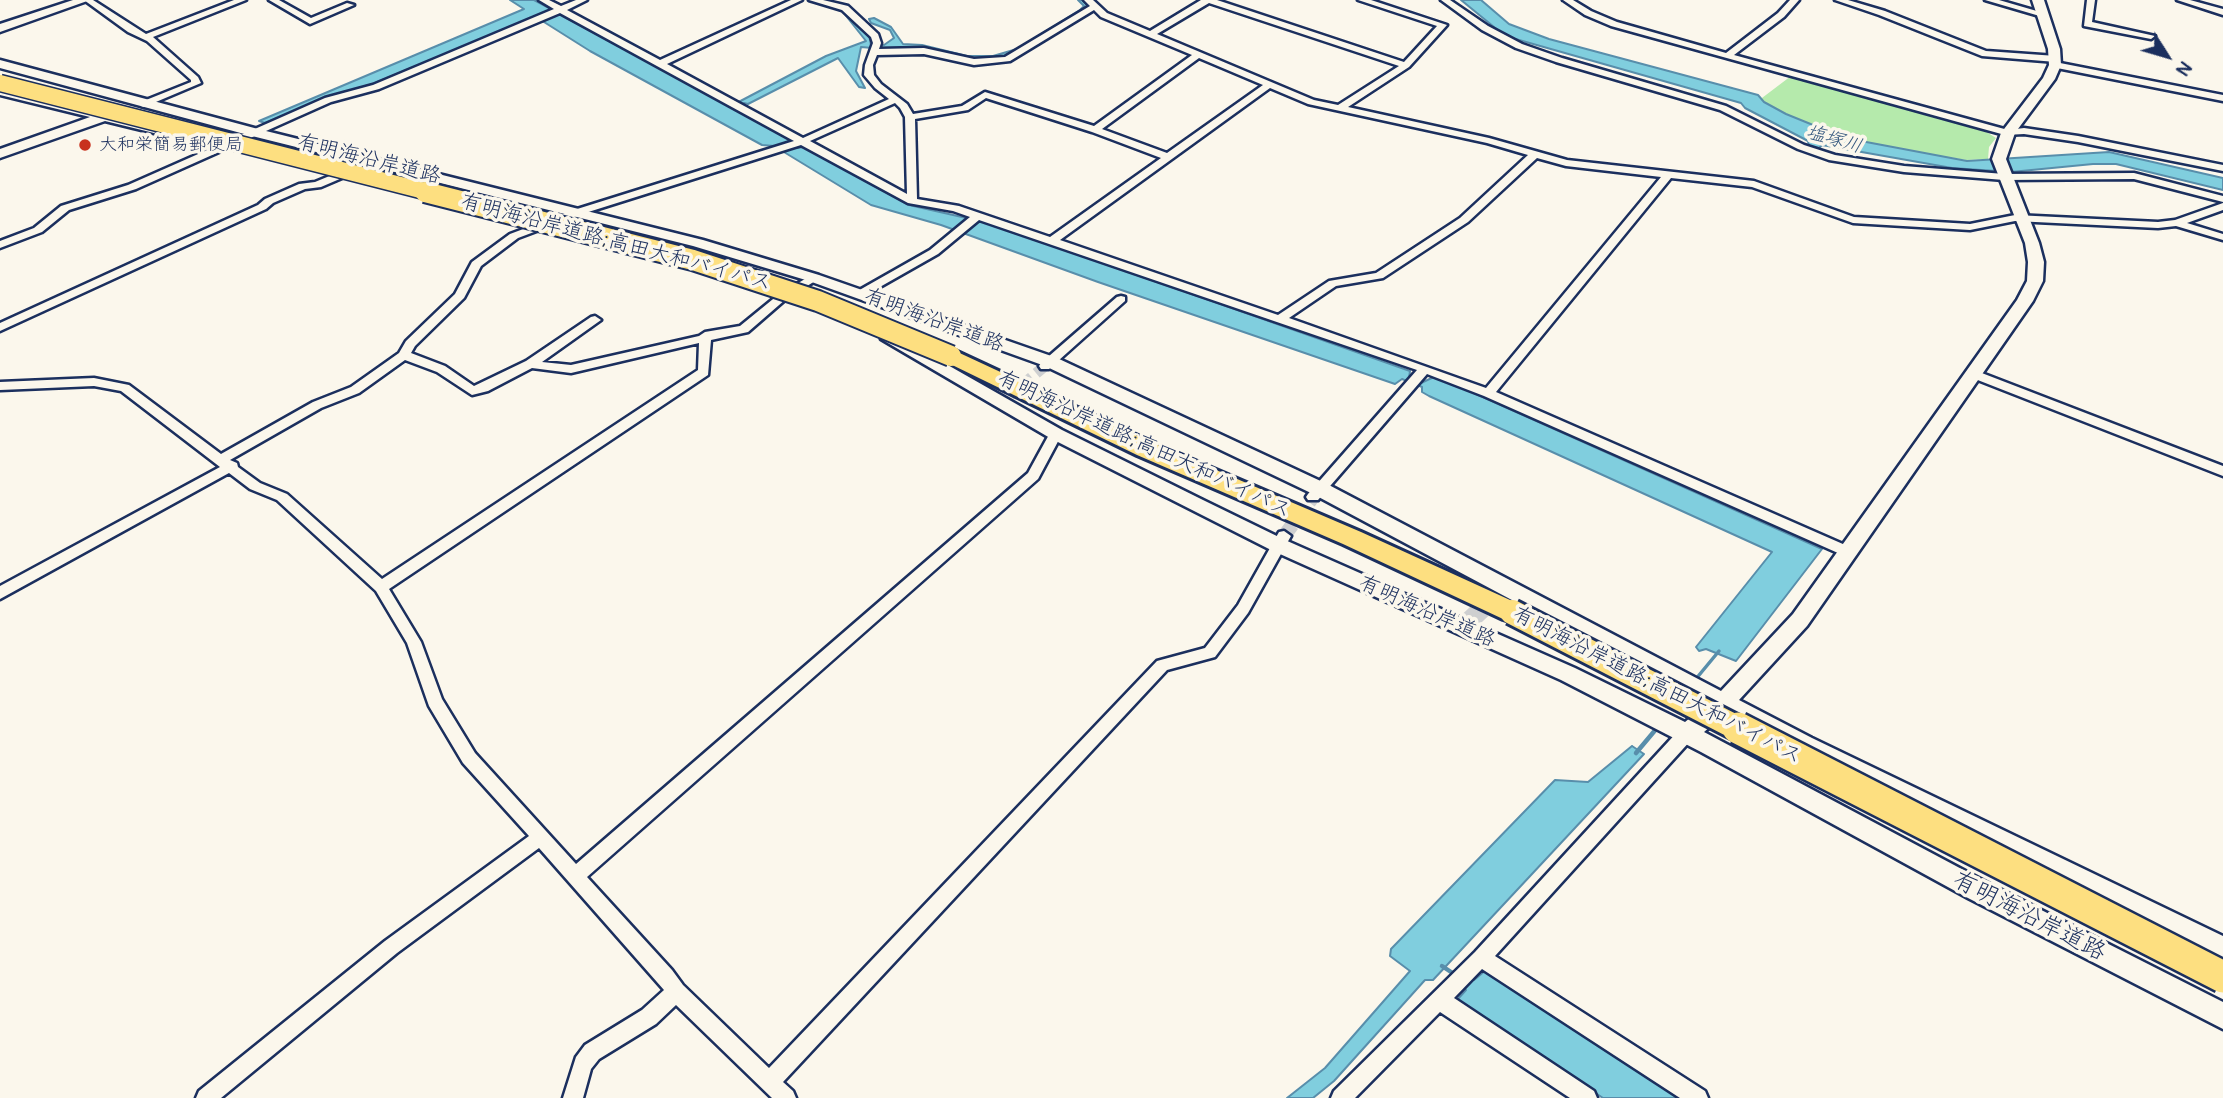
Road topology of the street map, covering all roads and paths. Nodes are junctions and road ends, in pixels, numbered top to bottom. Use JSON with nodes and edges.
{"nodes":[{"id":1,"x":86,"y":0,"type":"edge"},
{"id":2,"x":242,"y":0,"type":"edge"},
{"id":3,"x":273,"y":0,"type":"edge"},
{"id":4,"x":543,"y":0,"type":"edge"},
{"id":5,"x":583,"y":0,"type":"edge"},
{"id":6,"x":798,"y":0,"type":"edge"},
{"id":7,"x":813,"y":0,"type":"edge"},
{"id":8,"x":1208,"y":0,"type":"edge"},
{"id":9,"x":1362,"y":0,"type":"edge"},
{"id":10,"x":1445,"y":0,"type":"edge"},
{"id":11,"x":1567,"y":0,"type":"edge"},
{"id":12,"x":1795,"y":0,"type":"edge"},
{"id":13,"x":1839,"y":0,"type":"edge"},
{"id":14,"x":1989,"y":0,"type":"edge"},
{"id":15,"x":2039,"y":0,"type":"edge"},
{"id":16,"x":2091,"y":0,"type":"edge"},
{"id":17,"x":2181,"y":0,"type":"edge"},
{"id":18,"x":1091,"y":4,"type":"edge"},
{"id":19,"x":350,"y":5,"type":"dead end"},
{"id":20,"x":561,"y":9,"type":"junction"},
{"id":21,"x":2223,"y":12,"type":"edge"},
{"id":22,"x":2043,"y":14,"type":"junction"},
{"id":23,"x":0,"y":28,"type":"edge"},
{"id":24,"x":1152,"y":34,"type":"junction"},
{"id":25,"x":2151,"y":36,"type":"dead end"},
{"id":26,"x":145,"y":37,"type":"junction"},
{"id":27,"x":875,"y":52,"type":"junction"},
{"id":28,"x":1198,"y":55,"type":"junction"},
{"id":29,"x":1727,"y":56,"type":"junction"},
{"id":30,"x":2055,"y":62,"type":"junction"},
{"id":31,"x":661,"y":63,"type":"junction"},
{"id":32,"x":0,"y":64,"type":"edge"},
{"id":33,"x":1406,"y":65,"type":"junction"},
{"id":34,"x":23,"y":72,"type":"junction"},
{"id":35,"x":0,"y":83,"type":"edge"},
{"id":36,"x":1267,"y":86,"type":"junction"},
{"id":37,"x":0,"y":91,"type":"edge"},
{"id":38,"x":2223,"y":98,"type":"edge"},
{"id":39,"x":894,"y":100,"type":"junction"},
{"id":40,"x":144,"y":104,"type":"junction"},
{"id":41,"x":1340,"y":108,"type":"junction"},
{"id":42,"x":910,"y":117,"type":"junction"},
{"id":43,"x":100,"y":118,"type":"junction"},
{"id":44,"x":1095,"y":130,"type":"junction"},
{"id":45,"x":253,"y":132,"type":"junction"},
{"id":46,"x":2007,"y":136,"type":"junction"},
{"id":47,"x":803,"y":141,"type":"junction"},
{"id":48,"x":220,"y":147,"type":"junction"},
{"id":49,"x":0,"y":154,"type":"edge"},
{"id":50,"x":1535,"y":154,"type":"junction"},
{"id":51,"x":1168,"y":157,"type":"junction"},
{"id":52,"x":373,"y":161,"type":"junction"},
{"id":53,"x":2223,"y":168,"type":"edge"},
{"id":54,"x":1668,"y":174,"type":"junction"},
{"id":55,"x":2003,"y":175,"type":"junction"},
{"id":56,"x":337,"y":176,"type":"junction"},
{"id":57,"x":489,"y":190,"type":"junction"},
{"id":58,"x":2223,"y":199,"type":"edge"},
{"id":59,"x":912,"y":201,"type":"junction"},
{"id":60,"x":2223,"y":206,"type":"edge"},
{"id":61,"x":464,"y":209,"type":"junction"},
{"id":62,"x":578,"y":212,"type":"junction"},
{"id":63,"x":976,"y":217,"type":"junction"},
{"id":64,"x":2024,"y":219,"type":"junction"},
{"id":65,"x":2177,"y":223,"type":"junction"},
{"id":66,"x":540,"y":228,"type":"junction"},
{"id":67,"x":2223,"y":237,"type":"edge"},
{"id":68,"x":1052,"y":241,"type":"junction"},
{"id":69,"x":0,"y":245,"type":"edge"},
{"id":70,"x":814,"y":278,"type":"junction"},
{"id":71,"x":860,"y":294,"type":"junction"},
{"id":72,"x":782,"y":297,"type":"junction"},
{"id":73,"x":1121,"y":299,"type":"dead end"},
{"id":74,"x":1280,"y":319,"type":"junction"},
{"id":75,"x":595,"y":320,"type":"dead end"},
{"id":76,"x":0,"y":327,"type":"edge"},
{"id":77,"x":705,"y":336,"type":"junction"},
{"id":78,"x":404,"y":355,"type":"junction"},
{"id":79,"x":530,"y":364,"type":"junction"},
{"id":80,"x":1048,"y":364,"type":"junction"},
{"id":81,"x":1425,"y":369,"type":"junction"},
{"id":82,"x":1974,"y":374,"type":"junction"},
{"id":83,"x":0,"y":386,"type":"edge"},
{"id":84,"x":1488,"y":393,"type":"junction"},
{"id":85,"x":1056,"y":433,"type":"junction"},
{"id":86,"x":227,"y":462,"type":"junction"},
{"id":87,"x":2223,"y":471,"type":"edge"},
{"id":88,"x":1317,"y":493,"type":"junction"},
{"id":89,"x":1281,"y":541,"type":"junction"},
{"id":90,"x":1847,"y":552,"type":"junction"},
{"id":91,"x":380,"y":587,"type":"junction"},
{"id":92,"x":0,"y":593,"type":"edge"},
{"id":93,"x":1507,"y":597,"type":"junction"},
{"id":94,"x":1723,"y":703,"type":"junction"},
{"id":95,"x":1686,"y":734,"type":"junction"},
{"id":96,"x":540,"y":838,"type":"junction"},
{"id":97,"x":574,"y":877,"type":"junction"},
{"id":98,"x":2223,"y":948,"type":"edge"},
{"id":99,"x":1481,"y":958,"type":"junction"},
{"id":100,"x":2223,"y":977,"type":"edge"},
{"id":101,"x":676,"y":992,"type":"junction"},
{"id":102,"x":1438,"y":999,"type":"junction"},
{"id":103,"x":2223,"y":1016,"type":"edge"},
{"id":104,"x":771,"y":1081,"type":"junction"},
{"id":105,"x":206,"y":1098,"type":"edge"},
{"id":106,"x":573,"y":1098,"type":"edge"},
{"id":107,"x":786,"y":1098,"type":"edge"},
{"id":108,"x":1341,"y":1098,"type":"edge"},
{"id":109,"x":1587,"y":1098,"type":"edge"},
{"id":110,"x":1698,"y":1098,"type":"edge"}],
"edges":[{"from":1,"to":23,"type":"main road"},
{"from":1,"to":26,"type":"street"},
{"from":2,"to":26,"type":"street"},
{"from":3,"to":19,"type":"street"},
{"from":4,"to":20,"type":"street"},
{"from":5,"to":20,"type":"street"},
{"from":6,"to":31,"type":"street"},
{"from":7,"to":27,"type":"street"},
{"from":8,"to":24,"type":"street"},
{"from":8,"to":33,"type":"street"},
{"from":9,"to":33,"type":"street"},
{"from":10,"to":55,"type":"street"},
{"from":11,"to":29,"type":"street"},
{"from":12,"to":29,"type":"street"},
{"from":13,"to":30,"type":"street"},
{"from":14,"to":22,"type":"street"},
{"from":15,"to":22,"type":"main road"},
{"from":16,"to":25,"type":"street"},
{"from":17,"to":21,"type":"street"},
{"from":18,"to":24,"type":"street"},
{"from":18,"to":27,"type":"street"},
{"from":20,"to":31,"type":"street"},
{"from":20,"to":45,"type":"street"},
{"from":22,"to":30,"type":"main road"},
{"from":24,"to":28,"type":"street"},
{"from":26,"to":40,"type":"street"},
{"from":27,"to":39,"type":"street"},
{"from":28,"to":36,"type":"street"},
{"from":28,"to":44,"type":"street"},
{"from":29,"to":46,"type":"street"},
{"from":30,"to":38,"type":"street"},
{"from":30,"to":46,"type":"main road"},
{"from":31,"to":47,"type":"street"},
{"from":32,"to":34,"type":"main road","name":"有明海沿岸道路"},
{"from":33,"to":41,"type":"street"},
{"from":34,"to":35,"type":"main road"},
{"from":34,"to":40,"type":"main road","name":"有明海沿岸道路"},
{"from":35,"to":93,"type":"highway","name":"有明海沿岸道路;高田大和バイパス","bridge":true},
{"from":36,"to":41,"type":"street"},
{"from":36,"to":51,"type":"street"},
{"from":37,"to":43,"type":"main road","name":"有明海沿岸道路"},
{"from":39,"to":42,"type":"street"},
{"from":39,"to":47,"type":"street"},
{"from":40,"to":43,"type":"main road"},
{"from":40,"to":45,"type":"main road","name":"有明海沿岸道路"},
{"from":41,"to":50,"type":"street"},
{"from":42,"to":44,"type":"street"},
{"from":42,"to":59,"type":"street"},
{"from":43,"to":48,"type":"main road","name":"有明海沿岸道路"},
{"from":43,"to":49,"type":"main road"},
{"from":44,"to":51,"type":"street"},
{"from":45,"to":48,"type":"street"},
{"from":45,"to":52,"type":"main road","name":"有明海沿岸道路"},
{"from":46,"to":53,"type":"street"},
{"from":46,"to":55,"type":"main road"},
{"from":47,"to":59,"type":"street"},
{"from":47,"to":62,"type":"street"},
{"from":48,"to":56,"type":"main road","name":"有明海沿岸道路"},
{"from":48,"to":69,"type":"street"},
{"from":50,"to":54,"type":"street"},
{"from":50,"to":74,"type":"street"},
{"from":51,"to":68,"type":"street"},
{"from":52,"to":56,"type":"street"},
{"from":52,"to":57,"type":"main road","name":"有明海沿岸道路"},
{"from":54,"to":64,"type":"street"},
{"from":54,"to":84,"type":"street"},
{"from":55,"to":58,"type":"street"},
{"from":55,"to":64,"type":"main road"},
{"from":56,"to":61,"type":"main road","name":"有明海沿岸道路"},
{"from":56,"to":76,"type":"street"},
{"from":57,"to":61,"type":"street"},
{"from":57,"to":62,"type":"main road","name":"有明海沿岸道路"},
{"from":59,"to":63,"type":"street"},
{"from":60,"to":65,"type":"street"},
{"from":61,"to":66,"type":"main road","name":"有明海沿岸道路"},
{"from":62,"to":66,"type":"street"},
{"from":62,"to":70,"type":"main road","name":"有明海沿岸道路"},
{"from":63,"to":68,"type":"street"},
{"from":63,"to":71,"type":"street"},
{"from":64,"to":65,"type":"street"},
{"from":64,"to":82,"type":"main road"},
{"from":65,"to":67,"type":"street"},
{"from":66,"to":72,"type":"main road","name":"有明海沿岸道路"},
{"from":66,"to":78,"type":"street"},
{"from":68,"to":74,"type":"street"},
{"from":70,"to":71,"type":"main road","name":"有明海沿岸道路"},
{"from":70,"to":72,"type":"street"},
{"from":71,"to":80,"type":"main road","name":"有明海沿岸道路"},
{"from":72,"to":77,"type":"street"},
{"from":72,"to":85,"type":"main road","name":"有明海沿岸道路"},
{"from":73,"to":80,"type":"street"},
{"from":74,"to":81,"type":"street"},
{"from":75,"to":79,"type":"street"},
{"from":77,"to":79,"type":"street"},
{"from":77,"to":91,"type":"street"},
{"from":78,"to":79,"type":"street"},
{"from":78,"to":86,"type":"street"},
{"from":80,"to":88,"type":"main road","name":"有明海沿岸道路"},
{"from":81,"to":84,"type":"street"},
{"from":81,"to":88,"type":"street"},
{"from":82,"to":87,"type":"street"},
{"from":82,"to":90,"type":"main road"},
{"from":83,"to":86,"type":"street"},
{"from":84,"to":90,"type":"street"},
{"from":85,"to":89,"type":"main road","name":"有明海沿岸道路"},
{"from":85,"to":97,"type":"street"},
{"from":86,"to":91,"type":"street"},
{"from":86,"to":92,"type":"street"},
{"from":88,"to":93,"type":"main road","name":"有明海沿岸道路"},
{"from":89,"to":95,"type":"main road","name":"有明海沿岸道路"},
{"from":89,"to":104,"type":"street"},
{"from":90,"to":94,"type":"main road"},
{"from":91,"to":96,"type":"street"},
{"from":93,"to":94,"type":"main road","name":"有明海沿岸道路"},
{"from":93,"to":100,"type":"highway","name":"有明海沿岸道路;高田大和バイパス","bridge":true},
{"from":94,"to":95,"type":"main road"},
{"from":94,"to":98,"type":"main road","name":"有明海沿岸道路"},
{"from":95,"to":99,"type":"street"},
{"from":95,"to":103,"type":"main road","name":"有明海沿岸道路"},
{"from":96,"to":97,"type":"street"},
{"from":96,"to":105,"type":"street"},
{"from":97,"to":101,"type":"street"},
{"from":99,"to":102,"type":"street"},
{"from":99,"to":110,"type":"street"},
{"from":101,"to":104,"type":"street"},
{"from":101,"to":106,"type":"street"},
{"from":102,"to":108,"type":"street"},
{"from":102,"to":109,"type":"street"},
{"from":104,"to":107,"type":"street"}]}
